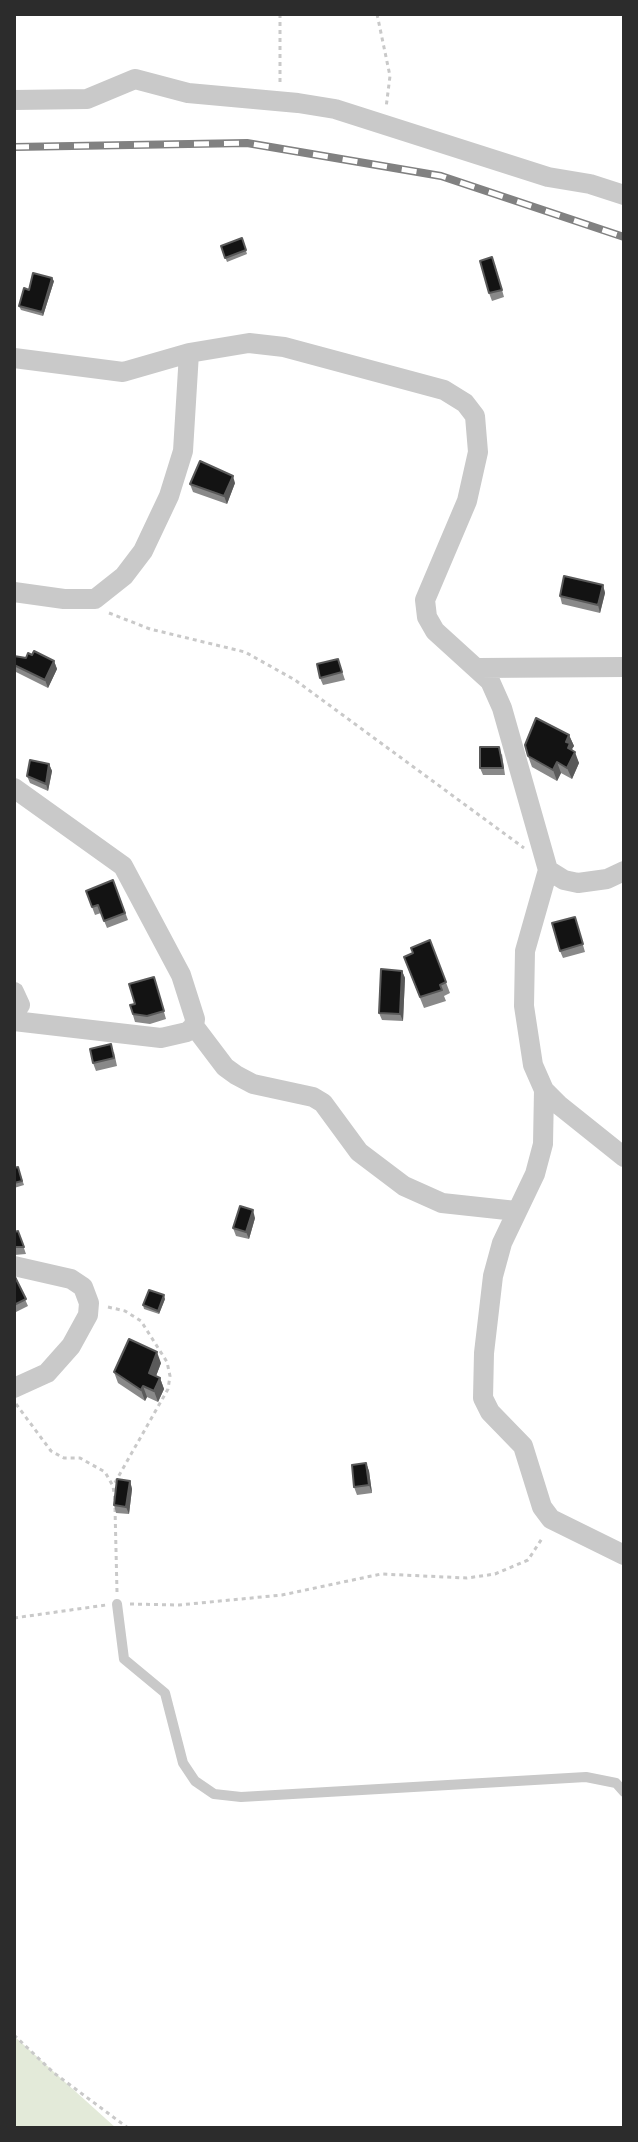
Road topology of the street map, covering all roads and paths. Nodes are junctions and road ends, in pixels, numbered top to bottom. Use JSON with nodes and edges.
{"nodes":[{"id":1,"x":280,"y":14,"type":"edge"},
{"id":2,"x":377,"y":14,"type":"edge"},
{"id":3,"x":14,"y":100,"type":"edge"},
{"id":4,"x":280,"y":100,"type":"junction"},
{"id":5,"x":382,"y":124,"type":"junction"},
{"id":6,"x":624,"y":195,"type":"edge"},
{"id":7,"x":189,"y":353,"type":"junction"},
{"id":8,"x":14,"y":358,"type":"edge"},
{"id":9,"x":14,"y":592,"type":"edge"},
{"id":10,"x":83,"y":601,"type":"junction"},
{"id":11,"x":624,"y":667,"type":"edge"},
{"id":12,"x":479,"y":668,"type":"junction"},
{"id":13,"x":14,"y":788,"type":"edge"},
{"id":14,"x":539,"y":842,"type":"junction"},
{"id":15,"x":548,"y":870,"type":"junction"},
{"id":16,"x":624,"y":871,"type":"edge"},
{"id":17,"x":14,"y":992,"type":"edge"},
{"id":18,"x":14,"y":1014,"type":"edge"},
{"id":19,"x":14,"y":1021,"type":"edge"},
{"id":20,"x":194,"y":1026,"type":"junction"},
{"id":21,"x":544,"y":1090,"type":"junction"},
{"id":22,"x":624,"y":1157,"type":"edge"},
{"id":23,"x":516,"y":1211,"type":"junction"},
{"id":24,"x":14,"y":1266,"type":"edge"},
{"id":25,"x":89,"y":1303,"type":"junction"},
{"id":26,"x":14,"y":1388,"type":"edge"},
{"id":27,"x":14,"y":1401,"type":"edge"},
{"id":28,"x":113,"y":1486,"type":"junction"},
{"id":29,"x":551,"y":1519,"type":"junction"},
{"id":30,"x":624,"y":1555,"type":"edge"},
{"id":31,"x":117,"y":1604,"type":"junction"},
{"id":32,"x":14,"y":1618,"type":"edge"},
{"id":33,"x":624,"y":1792,"type":"edge"},
{"id":34,"x":14,"y":2035,"type":"edge"},
{"id":35,"x":128,"y":2128,"type":"edge"}],
"edges":[{"from":1,"to":4,"type":"path"},
{"from":2,"to":5,"type":"path"},
{"from":3,"to":4,"type":"street"},
{"from":4,"to":5,"type":"street"},
{"from":5,"to":6,"type":"street"},
{"from":7,"to":8,"type":"street"},
{"from":7,"to":10,"type":"street"},
{"from":7,"to":12,"type":"street"},
{"from":9,"to":10,"type":"street"},
{"from":10,"to":14,"type":"path"},
{"from":11,"to":12,"type":"street"},
{"from":12,"to":14,"type":"street"},
{"from":13,"to":20,"type":"street"},
{"from":14,"to":15,"type":"street"},
{"from":15,"to":16,"type":"street"},
{"from":15,"to":21,"type":"street"},
{"from":17,"to":18,"type":"street"},
{"from":19,"to":20,"type":"street"},
{"from":20,"to":23,"type":"street"},
{"from":21,"to":22,"type":"street"},
{"from":21,"to":23,"type":"street"},
{"from":23,"to":29,"type":"street"},
{"from":24,"to":25,"type":"street"},
{"from":25,"to":26,"type":"street"},
{"from":25,"to":28,"type":"path"},
{"from":27,"to":28,"type":"path"},
{"from":28,"to":31,"type":"path"},
{"from":29,"to":30,"type":"street"},
{"from":29,"to":31,"type":"path"},
{"from":31,"to":32,"type":"path"},
{"from":31,"to":33,"type":"lane"},
{"from":34,"to":35,"type":"path"}]}
